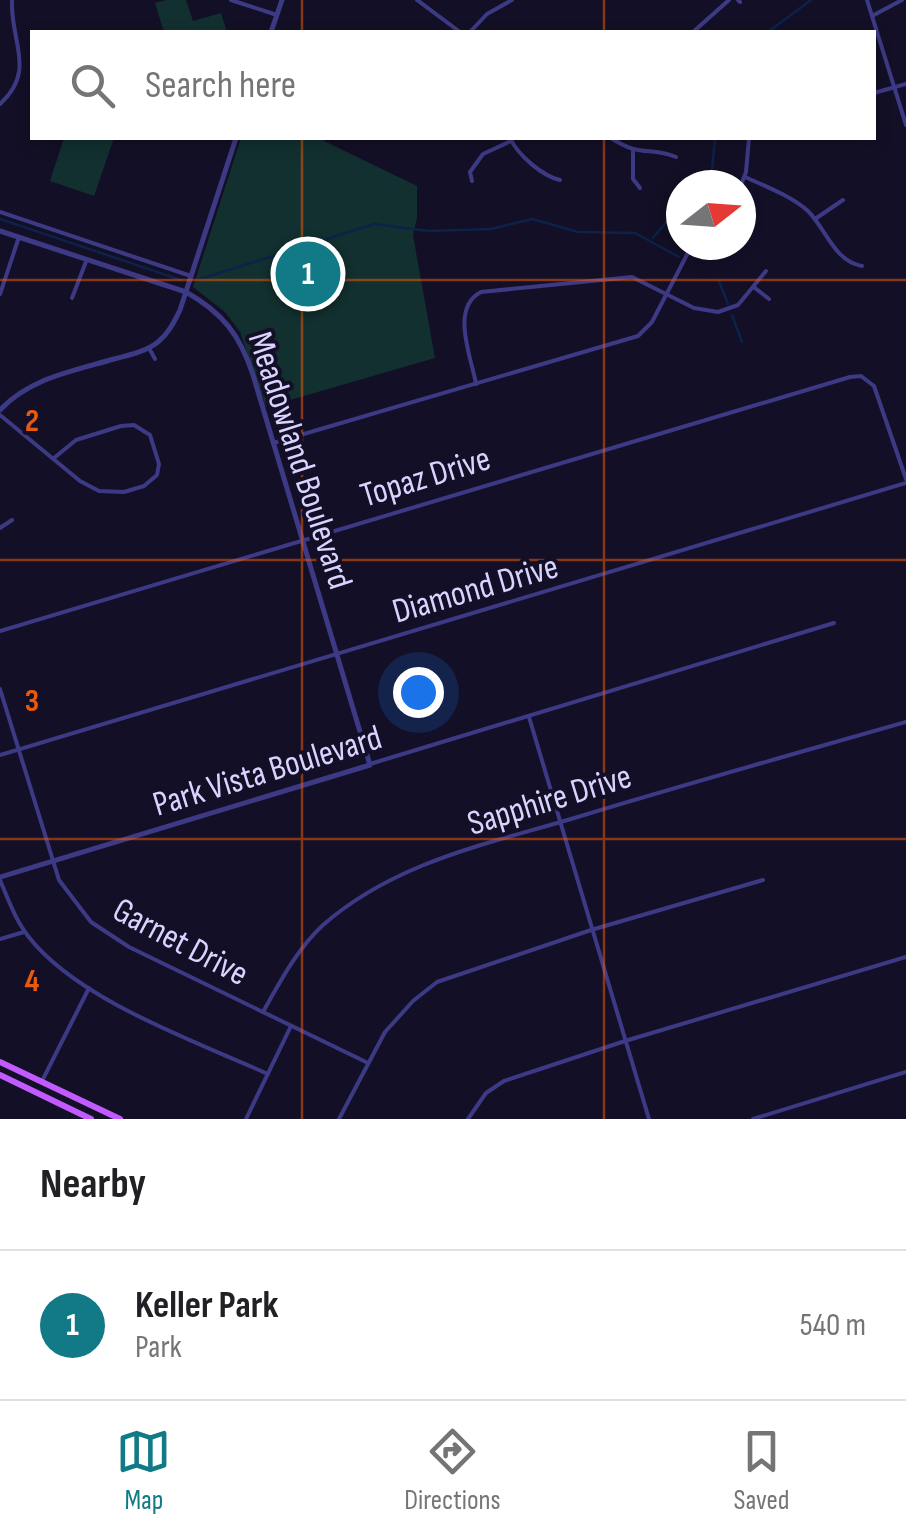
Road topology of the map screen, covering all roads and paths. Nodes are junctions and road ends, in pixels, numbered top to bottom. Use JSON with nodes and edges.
{"nodes":[{"id":1,"x":12,"y":0,"type":"edge"},
{"id":2,"x":230,"y":0,"type":"edge"},
{"id":3,"x":282,"y":0,"type":"edge"},
{"id":4,"x":416,"y":0,"type":"edge"},
{"id":5,"x":512,"y":0,"type":"edge"},
{"id":6,"x":730,"y":0,"type":"edge"},
{"id":7,"x":867,"y":0,"type":"edge"},
{"id":8,"x":902,"y":0,"type":"edge"},
{"id":9,"x":277,"y":15,"type":"junction"},
{"id":10,"x":872,"y":16,"type":"junction"},
{"id":11,"x":272,"y":30,"type":"edge"},
{"id":12,"x":457,"y":30,"type":"edge"},
{"id":13,"x":472,"y":30,"type":"edge"},
{"id":14,"x":695,"y":30,"type":"edge"},
{"id":15,"x":906,"y":84,"type":"edge"},
{"id":16,"x":894,"y":88,"type":"junction"},
{"id":17,"x":876,"y":92,"type":"edge"},
{"id":18,"x":0,"y":104,"type":"edge"},
{"id":19,"x":906,"y":125,"type":"edge"},
{"id":20,"x":235,"y":140,"type":"edge"},
{"id":21,"x":508,"y":140,"type":"edge"},
{"id":22,"x":511,"y":140,"type":"edge"},
{"id":23,"x":614,"y":140,"type":"edge"},
{"id":24,"x":749,"y":140,"type":"edge"},
{"id":25,"x":633,"y":151,"type":"junction"},
{"id":26,"x":676,"y":157,"type":"dead end"},
{"id":27,"x":746,"y":170,"type":"edge"},
{"id":28,"x":560,"y":180,"type":"dead end"},
{"id":29,"x":472,"y":182,"type":"dead end"},
{"id":30,"x":756,"y":183,"type":"edge"},
{"id":31,"x":640,"y":188,"type":"dead end"},
{"id":32,"x":842,"y":200,"type":"dead end"},
{"id":33,"x":0,"y":212,"type":"edge"},
{"id":34,"x":815,"y":219,"type":"junction"},
{"id":35,"x":0,"y":231,"type":"edge"},
{"id":36,"x":19,"y":237,"type":"junction"},
{"id":37,"x":87,"y":259,"type":"junction"},
{"id":38,"x":684,"y":260,"type":"edge"},
{"id":39,"x":862,"y":266,"type":"dead end"},
{"id":40,"x":766,"y":271,"type":"dead end"},
{"id":41,"x":191,"y":276,"type":"junction"},
{"id":42,"x":755,"y":288,"type":"junction"},
{"id":43,"x":186,"y":292,"type":"junction"},
{"id":44,"x":0,"y":294,"type":"edge"},
{"id":45,"x":667,"y":295,"type":"junction"},
{"id":46,"x":72,"y":298,"type":"dead end"},
{"id":47,"x":769,"y":298,"type":"dead end"},
{"id":48,"x":128,"y":345,"type":"dead end"},
{"id":49,"x":149,"y":348,"type":"junction"},
{"id":50,"x":130,"y":355,"type":"junction"},
{"id":51,"x":155,"y":359,"type":"dead end"},
{"id":52,"x":476,"y":384,"type":"junction"},
{"id":53,"x":0,"y":412,"type":"edge"},
{"id":54,"x":272,"y":443,"type":"junction"},
{"id":55,"x":54,"y":458,"type":"junction"},
{"id":56,"x":157,"y":475,"type":"junction"},
{"id":57,"x":166,"y":481,"type":"dead end"},
{"id":58,"x":906,"y":481,"type":"edge"},
{"id":59,"x":94,"y":489,"type":"junction"},
{"id":60,"x":90,"y":498,"type":"dead end"},
{"id":61,"x":12,"y":520,"type":"dead end"},
{"id":62,"x":0,"y":528,"type":"edge"},
{"id":63,"x":302,"y":540,"type":"junction"},
{"id":64,"x":834,"y":623,"type":"dead end"},
{"id":65,"x":0,"y":630,"type":"edge"},
{"id":66,"x":336,"y":654,"type":"junction"},
{"id":67,"x":0,"y":690,"type":"edge"},
{"id":68,"x":529,"y":717,"type":"junction"},
{"id":69,"x":906,"y":722,"type":"edge"},
{"id":70,"x":18,"y":750,"type":"junction"},
{"id":71,"x":0,"y":755,"type":"edge"},
{"id":72,"x":370,"y":764,"type":"junction"},
{"id":73,"x":559,"y":822,"type":"junction"},
{"id":74,"x":52,"y":861,"type":"junction"},
{"id":75,"x":0,"y":878,"type":"edge"},
{"id":76,"x":762,"y":880,"type":"dead end"},
{"id":77,"x":591,"y":930,"type":"junction"},
{"id":78,"x":25,"y":932,"type":"junction"},
{"id":79,"x":0,"y":939,"type":"edge"},
{"id":80,"x":906,"y":957,"type":"edge"},
{"id":81,"x":89,"y":988,"type":"junction"},
{"id":82,"x":263,"y":1012,"type":"junction"},
{"id":83,"x":291,"y":1026,"type":"junction"},
{"id":84,"x":625,"y":1041,"type":"junction"},
{"id":85,"x":0,"y":1062,"type":"edge"},
{"id":86,"x":366,"y":1062,"type":"junction"},
{"id":87,"x":906,"y":1072,"type":"edge"},
{"id":88,"x":268,"y":1074,"type":"junction"},
{"id":89,"x":0,"y":1076,"type":"edge"},
{"id":90,"x":42,"y":1081,"type":"junction"},
{"id":91,"x":23,"y":1086,"type":"junction"},
{"id":92,"x":92,"y":1119,"type":"edge"},
{"id":93,"x":120,"y":1119,"type":"edge"},
{"id":94,"x":246,"y":1119,"type":"edge"},
{"id":95,"x":339,"y":1119,"type":"edge"},
{"id":96,"x":468,"y":1119,"type":"edge"},
{"id":97,"x":649,"y":1119,"type":"edge"},
{"id":98,"x":754,"y":1119,"type":"edge"}],
"edges":[{"from":1,"to":18,"type":"street"},
{"from":2,"to":9,"type":"street"},
{"from":3,"to":9,"type":"street"},
{"from":4,"to":12,"type":"street"},
{"from":5,"to":13,"type":"street"},
{"from":6,"to":14,"type":"street"},
{"from":7,"to":10,"type":"street"},
{"from":8,"to":10,"type":"street"},
{"from":9,"to":11,"type":"street"},
{"from":10,"to":16,"type":"street"},
{"from":15,"to":16,"type":"street"},
{"from":16,"to":17,"type":"street"},
{"from":16,"to":19,"type":"street"},
{"from":20,"to":41,"type":"street"},
{"from":21,"to":29,"type":"street"},
{"from":22,"to":28,"type":"street"},
{"from":23,"to":25,"type":"street"},
{"from":24,"to":27,"type":"street"},
{"from":25,"to":26,"type":"street"},
{"from":25,"to":31,"type":"street"},
{"from":30,"to":34,"type":"street"},
{"from":32,"to":34,"type":"street"},
{"from":33,"to":41,"type":"street"},
{"from":34,"to":39,"type":"street"},
{"from":35,"to":36,"type":"street","name":"Meadowland Boulevard"},
{"from":36,"to":37,"type":"street","name":"Meadowland Boulevard"},
{"from":36,"to":44,"type":"street"},
{"from":37,"to":43,"type":"street","name":"Meadowland Boulevard"},
{"from":37,"to":46,"type":"street"},
{"from":38,"to":45,"type":"street"},
{"from":40,"to":42,"type":"street"},
{"from":41,"to":43,"type":"street"},
{"from":42,"to":45,"type":"street"},
{"from":42,"to":47,"type":"street"},
{"from":43,"to":49,"type":"street"},
{"from":43,"to":54,"type":"street","name":"Meadowland Boulevard"},
{"from":45,"to":52,"type":"street"},
{"from":45,"to":52,"type":"street"},
{"from":48,"to":50,"type":"street"},
{"from":49,"to":50,"type":"street"},
{"from":49,"to":51,"type":"street"},
{"from":50,"to":53,"type":"street"},
{"from":52,"to":54,"type":"street"},
{"from":53,"to":55,"type":"street"},
{"from":54,"to":63,"type":"street","name":"Meadowland Boulevard"},
{"from":55,"to":56,"type":"street"},
{"from":55,"to":59,"type":"street"},
{"from":56,"to":57,"type":"street"},
{"from":56,"to":59,"type":"street"},
{"from":58,"to":63,"type":"street","name":"Topaz Drive"},
{"from":58,"to":66,"type":"street","name":"Diamond Drive"},
{"from":59,"to":60,"type":"street"},
{"from":61,"to":62,"type":"street"},
{"from":63,"to":65,"type":"street","name":"Topaz Drive"},
{"from":63,"to":66,"type":"street","name":"Meadowland Boulevard"},
{"from":64,"to":68,"type":"street","name":"Park Vista Boulevard"},
{"from":66,"to":70,"type":"street","name":"Diamond Drive"},
{"from":66,"to":72,"type":"street","name":"Meadowland Boulevard"},
{"from":67,"to":70,"type":"street","name":"Garnet Drive"},
{"from":68,"to":72,"type":"street","name":"Park Vista Boulevard"},
{"from":68,"to":73,"type":"street"},
{"from":69,"to":73,"type":"street","name":"Sapphire Drive"},
{"from":70,"to":71,"type":"street","name":"Diamond Drive"},
{"from":70,"to":74,"type":"street","name":"Garnet Drive"},
{"from":72,"to":74,"type":"street","name":"Park Vista Boulevard"},
{"from":73,"to":77,"type":"street"},
{"from":73,"to":82,"type":"street","name":"Sapphire Drive"},
{"from":74,"to":75,"type":"street","name":"Park Vista Boulevard"},
{"from":74,"to":82,"type":"street","name":"Garnet Drive"},
{"from":75,"to":78,"type":"street"},
{"from":76,"to":77,"type":"street"},
{"from":77,"to":84,"type":"street"},
{"from":77,"to":86,"type":"street"},
{"from":78,"to":79,"type":"street"},
{"from":78,"to":81,"type":"street"},
{"from":80,"to":84,"type":"street"},
{"from":81,"to":88,"type":"street"},
{"from":81,"to":90,"type":"street"},
{"from":82,"to":83,"type":"street","name":"Garnet Drive"},
{"from":83,"to":86,"type":"street","name":"Garnet Drive"},
{"from":83,"to":88,"type":"street"},
{"from":84,"to":96,"type":"street"},
{"from":84,"to":97,"type":"street"},
{"from":85,"to":90,"type":"main road"},
{"from":86,"to":95,"type":"street"},
{"from":87,"to":98,"type":"street"},
{"from":88,"to":94,"type":"street"},
{"from":89,"to":91,"type":"main road"},
{"from":90,"to":91,"type":"main road"},
{"from":90,"to":93,"type":"main road"},
{"from":91,"to":92,"type":"main road"}]}
